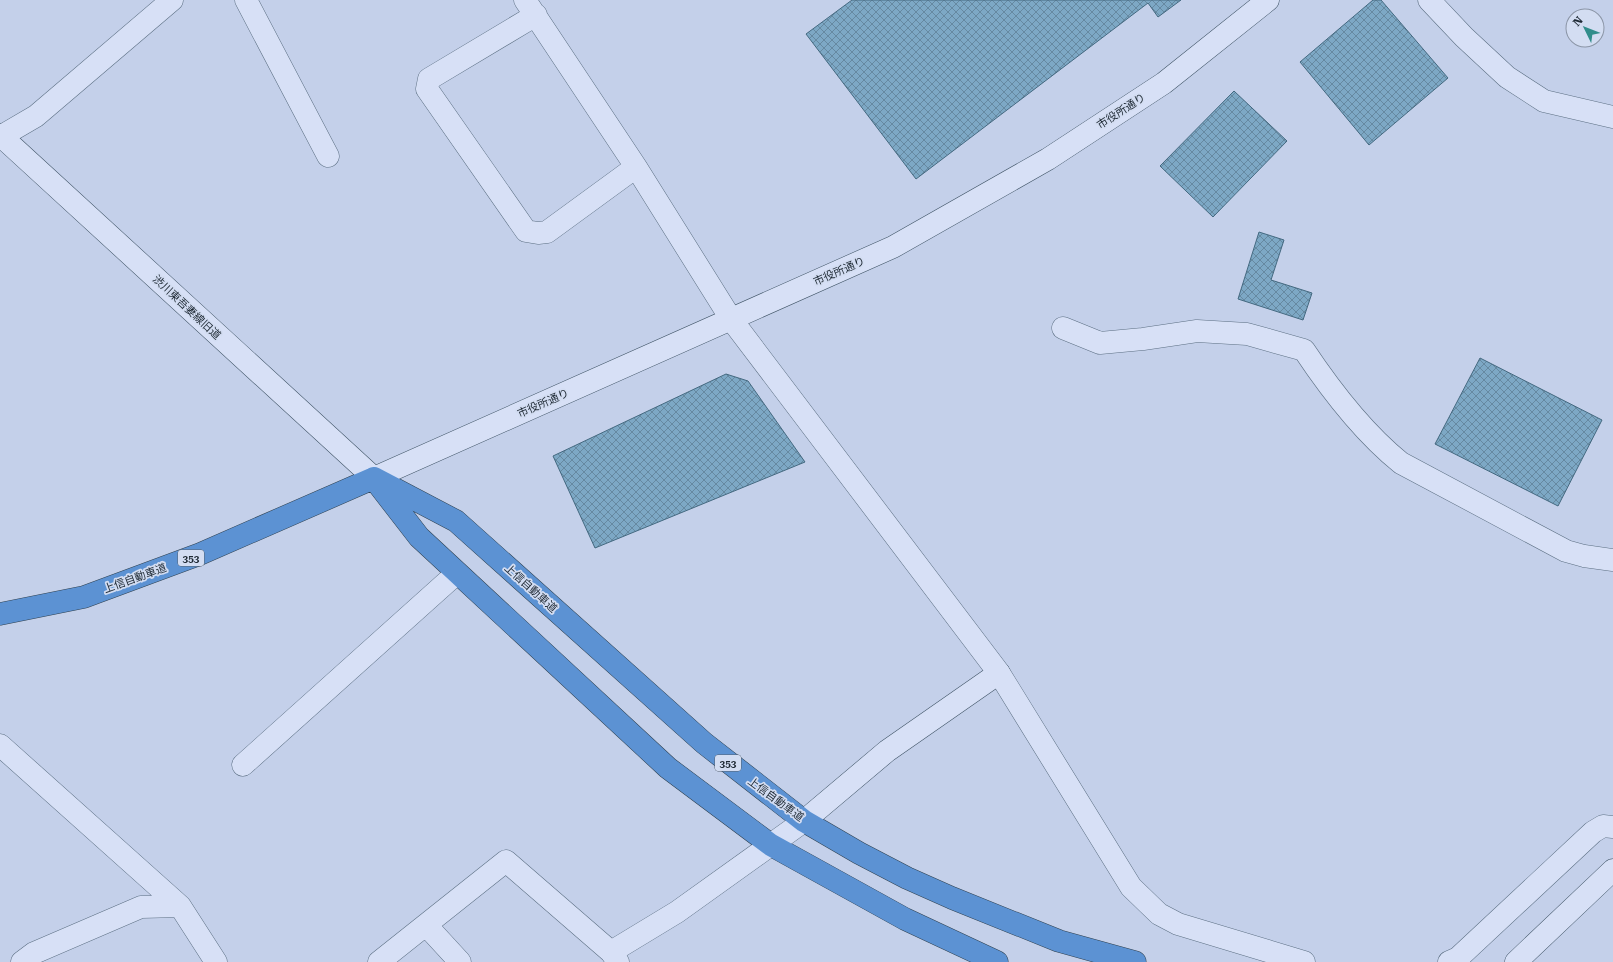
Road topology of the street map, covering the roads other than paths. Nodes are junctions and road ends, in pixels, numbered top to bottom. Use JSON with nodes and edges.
{"nodes":[{"id":1,"x":172,"y":0,"type":"edge"},
{"id":2,"x":246,"y":0,"type":"edge"},
{"id":3,"x":1268,"y":0,"type":"edge"},
{"id":4,"x":1429,"y":0,"type":"edge"},
{"id":5,"x":531,"y":8,"type":"edge"},
{"id":6,"x":1613,"y":117,"type":"edge"},
{"id":7,"x":0,"y":136,"type":"edge"},
{"id":8,"x":328,"y":156,"type":"dead end"},
{"id":9,"x":636,"y":167,"type":"junction"},
{"id":10,"x":732,"y":319,"type":"junction"},
{"id":11,"x":1063,"y":328,"type":"dead end"},
{"id":12,"x":374,"y":478,"type":"junction"},
{"id":13,"x":1613,"y":560,"type":"edge"},
{"id":14,"x":457,"y":573,"type":"junction"},
{"id":15,"x":0,"y":614,"type":"edge"},
{"id":16,"x":999,"y":673,"type":"junction"},
{"id":17,"x":0,"y":745,"type":"edge"},
{"id":18,"x":243,"y":765,"type":"dead end"},
{"id":19,"x":804,"y":820,"type":"junction"},
{"id":20,"x":1613,"y":827,"type":"edge"},
{"id":21,"x":771,"y":845,"type":"junction"},
{"id":22,"x":1613,"y":870,"type":"edge"},
{"id":23,"x":180,"y":906,"type":"junction"},
{"id":24,"x":426,"y":925,"type":"junction"},
{"id":25,"x":614,"y":957,"type":"edge"},
{"id":26,"x":22,"y":962,"type":"edge"},
{"id":27,"x":216,"y":962,"type":"edge"},
{"id":28,"x":380,"y":962,"type":"edge"},
{"id":29,"x":460,"y":962,"type":"edge"},
{"id":30,"x":997,"y":962,"type":"edge"},
{"id":31,"x":1135,"y":962,"type":"edge"},
{"id":32,"x":1304,"y":962,"type":"edge"},
{"id":33,"x":1449,"y":962,"type":"edge"},
{"id":34,"x":1516,"y":962,"type":"edge"}],
"edges":[{"from":1,"to":7,"type":"street"},
{"from":2,"to":8,"type":"street"},
{"from":3,"to":10,"type":"street","name":"市役所通り"},
{"from":4,"to":6,"type":"street"},
{"from":5,"to":9,"type":"street"},
{"from":5,"to":9,"type":"street"},
{"from":7,"to":12,"type":"street","name":"渋川東吾妻線旧道"},
{"from":9,"to":10,"type":"street"},
{"from":10,"to":12,"type":"street","name":"市役所通り"},
{"from":10,"to":16,"type":"street"},
{"from":11,"to":13,"type":"street"},
{"from":12,"to":14,"type":"highway"},
{"from":12,"to":15,"type":"highway","name":"上信自動車道","number":"353"},
{"from":12,"to":19,"type":"highway","name":"上信自動車道","number":"353"},
{"from":14,"to":18,"type":"street"},
{"from":14,"to":21,"type":"highway"},
{"from":16,"to":19,"type":"street"},
{"from":16,"to":32,"type":"street"},
{"from":17,"to":23,"type":"street"},
{"from":19,"to":21,"type":"street"},
{"from":19,"to":31,"type":"highway","name":"上信自動車道","number":"353"},
{"from":20,"to":33,"type":"street"},
{"from":21,"to":25,"type":"street"},
{"from":21,"to":30,"type":"highway"},
{"from":22,"to":34,"type":"street"},
{"from":23,"to":26,"type":"street"},
{"from":23,"to":27,"type":"street"},
{"from":24,"to":25,"type":"street"},
{"from":24,"to":28,"type":"street"},
{"from":24,"to":29,"type":"street"}]}
